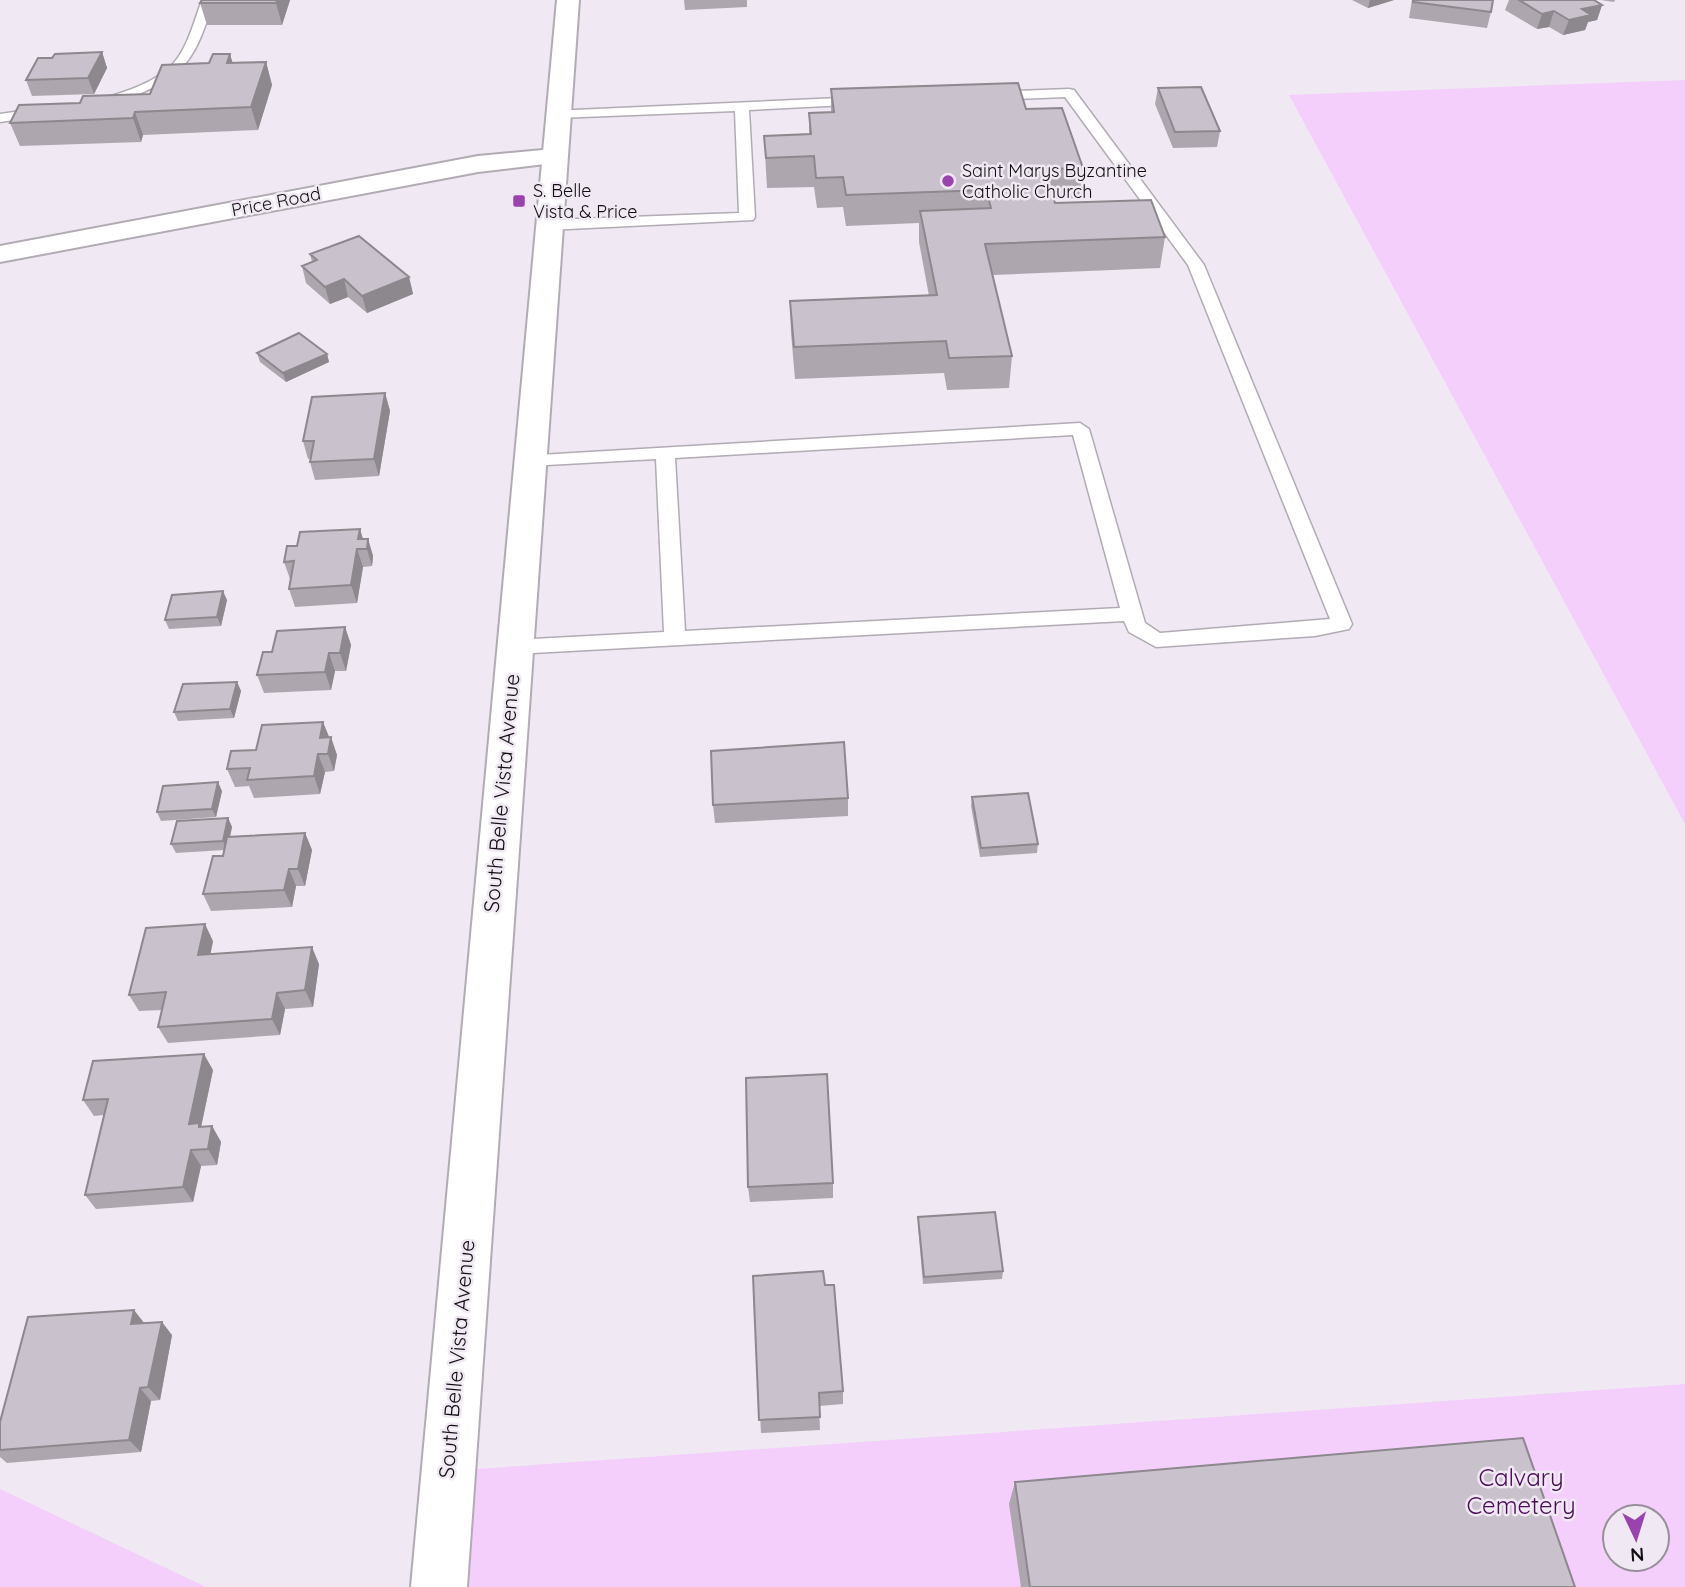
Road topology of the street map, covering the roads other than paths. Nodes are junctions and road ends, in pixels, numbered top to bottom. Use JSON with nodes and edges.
{"nodes":[{"id":1,"x":208,"y":0,"type":"edge"},
{"id":2,"x":568,"y":0,"type":"edge"},
{"id":3,"x":974,"y":97,"type":"edge"},
{"id":4,"x":878,"y":100,"type":"edge"},
{"id":5,"x":83,"y":106,"type":"edge"},
{"id":6,"x":742,"y":106,"type":"junction"},
{"id":7,"x":55,"y":110,"type":"edge"},
{"id":8,"x":556,"y":114,"type":"junction"},
{"id":9,"x":0,"y":118,"type":"edge"},
{"id":10,"x":553,"y":157,"type":"junction"},
{"id":11,"x":548,"y":225,"type":"junction"},
{"id":12,"x":0,"y":254,"type":"edge"},
{"id":13,"x":665,"y":452,"type":"junction"},
{"id":14,"x":529,"y":460,"type":"junction"},
{"id":15,"x":1133,"y":614,"type":"junction"},
{"id":16,"x":676,"y":638,"type":"junction"},
{"id":17,"x":514,"y":647,"type":"junction"},
{"id":18,"x":439,"y":1587,"type":"edge"}],
"edges":[{"from":1,"to":5,"type":"lane"},
{"from":2,"to":8,"type":"street","name":"South Belle Vista Avenue"},
{"from":3,"to":15,"type":"lane"},
{"from":4,"to":6,"type":"lane"},
{"from":6,"to":8,"type":"lane"},
{"from":6,"to":11,"type":"lane"},
{"from":7,"to":9,"type":"lane"},
{"from":8,"to":10,"type":"street","name":"South Belle Vista Avenue"},
{"from":10,"to":11,"type":"street","name":"South Belle Vista Avenue"},
{"from":10,"to":12,"type":"street","name":"Price Road"},
{"from":11,"to":14,"type":"street","name":"South Belle Vista Avenue"},
{"from":13,"to":14,"type":"lane"},
{"from":13,"to":15,"type":"lane"},
{"from":13,"to":16,"type":"lane"},
{"from":14,"to":17,"type":"street","name":"South Belle Vista Avenue"},
{"from":15,"to":16,"type":"lane"},
{"from":16,"to":17,"type":"lane"},
{"from":17,"to":18,"type":"street","name":"South Belle Vista Avenue"}]}
